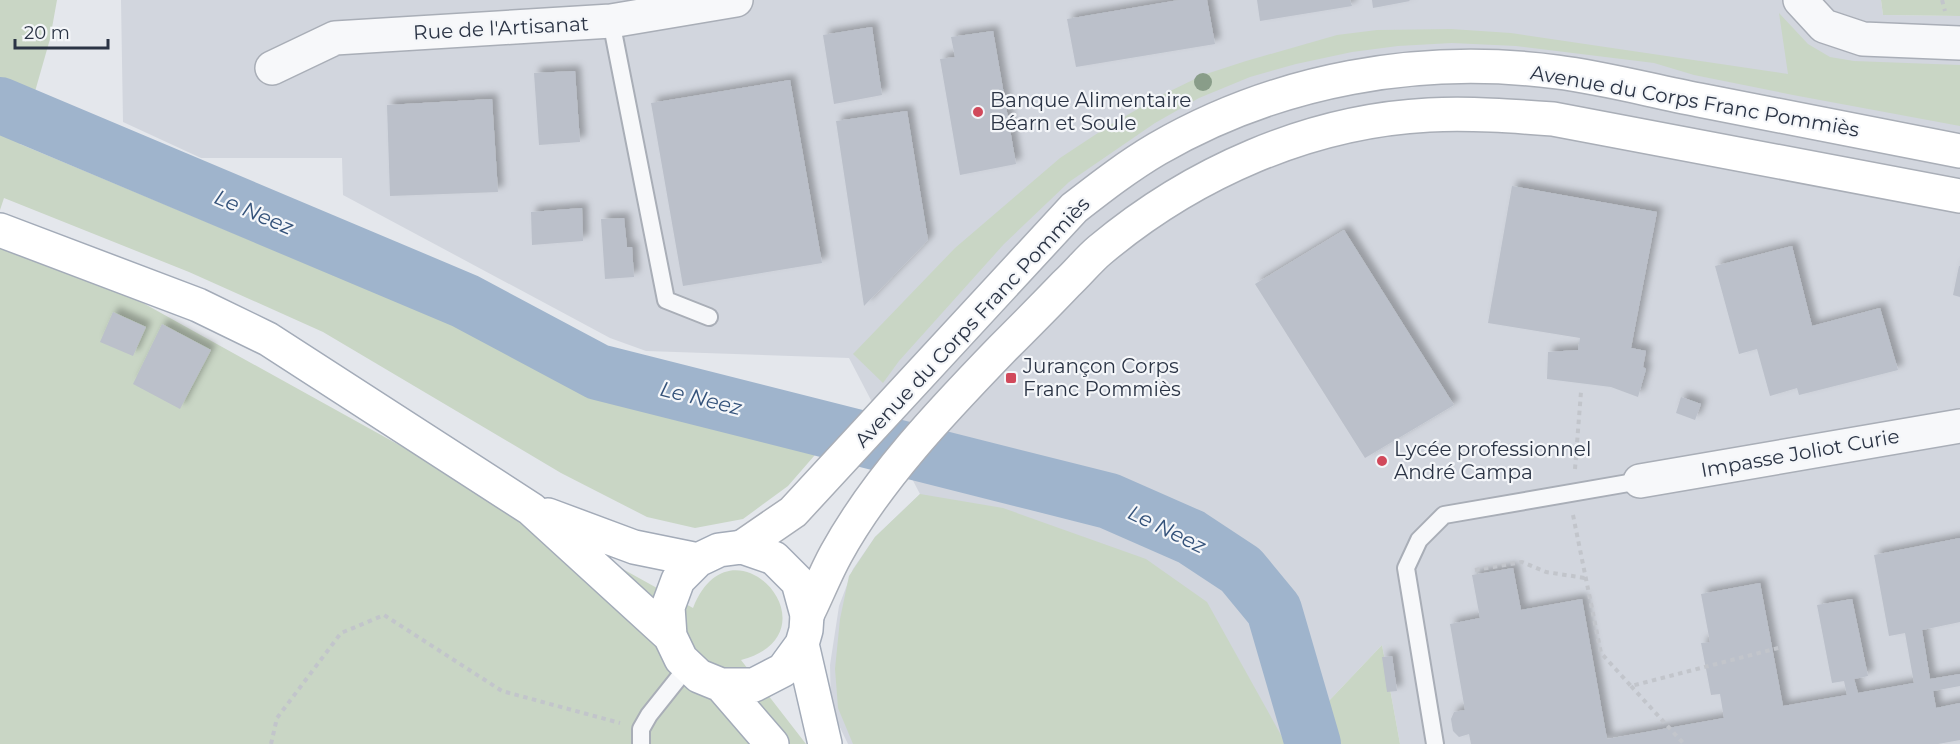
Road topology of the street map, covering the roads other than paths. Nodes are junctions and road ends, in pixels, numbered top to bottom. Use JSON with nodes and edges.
{"nodes":[{"id":1,"x":736,"y":0,"type":"edge"},
{"id":2,"x":1800,"y":0,"type":"edge"},
{"id":3,"x":611,"y":21,"type":"junction"},
{"id":4,"x":1960,"y":43,"type":"edge"},
{"id":5,"x":272,"y":68,"type":"dead end"},
{"id":6,"x":1960,"y":151,"type":"edge"},
{"id":7,"x":1960,"y":196,"type":"edge"},
{"id":8,"x":0,"y":230,"type":"edge"},
{"id":9,"x":710,"y":317,"type":"dead end"},
{"id":10,"x":1960,"y":426,"type":"edge"},
{"id":11,"x":1640,"y":481,"type":"joint"},
{"id":12,"x":531,"y":509,"type":"junction"},
{"id":13,"x":741,"y":548,"type":"junction"},
{"id":14,"x":698,"y":560,"type":"junction"},
{"id":15,"x":805,"y":630,"type":"junction"},
{"id":16,"x":670,"y":636,"type":"junction"},
{"id":17,"x":688,"y":666,"type":"junction"},
{"id":18,"x":722,"y":686,"type":"junction"},
{"id":19,"x":641,"y":737,"type":"edge"},
{"id":20,"x":772,"y":744,"type":"edge"},
{"id":21,"x":825,"y":744,"type":"edge"},
{"id":22,"x":1435,"y":744,"type":"edge"}],
"edges":[{"from":1,"to":3,"type":"street","name":"Rue de l'Artisanat"},
{"from":2,"to":4,"type":"street"},
{"from":3,"to":5,"type":"street","name":"Rue de l'Artisanat"},
{"from":3,"to":9,"type":"lane"},
{"from":6,"to":13,"type":"main road","name":"Avenue du Corps Franc Pommiès"},
{"from":7,"to":15,"type":"main road","name":"Avenue du Corps Franc Pommiès"},
{"from":8,"to":12,"type":"main road"},
{"from":10,"to":11,"type":"street","name":"Impasse Joliot Curie"},
{"from":11,"to":22,"type":"lane"},
{"from":12,"to":14,"type":"main road"},
{"from":12,"to":16,"type":"main road"},
{"from":13,"to":14,"type":"main road"},
{"from":13,"to":15,"type":"main road"},
{"from":14,"to":16,"type":"main road"},
{"from":15,"to":18,"type":"main road"},
{"from":15,"to":21,"type":"main road"},
{"from":16,"to":17,"type":"main road"},
{"from":17,"to":18,"type":"main road"},
{"from":17,"to":19,"type":"lane"},
{"from":18,"to":20,"type":"main road"}]}
